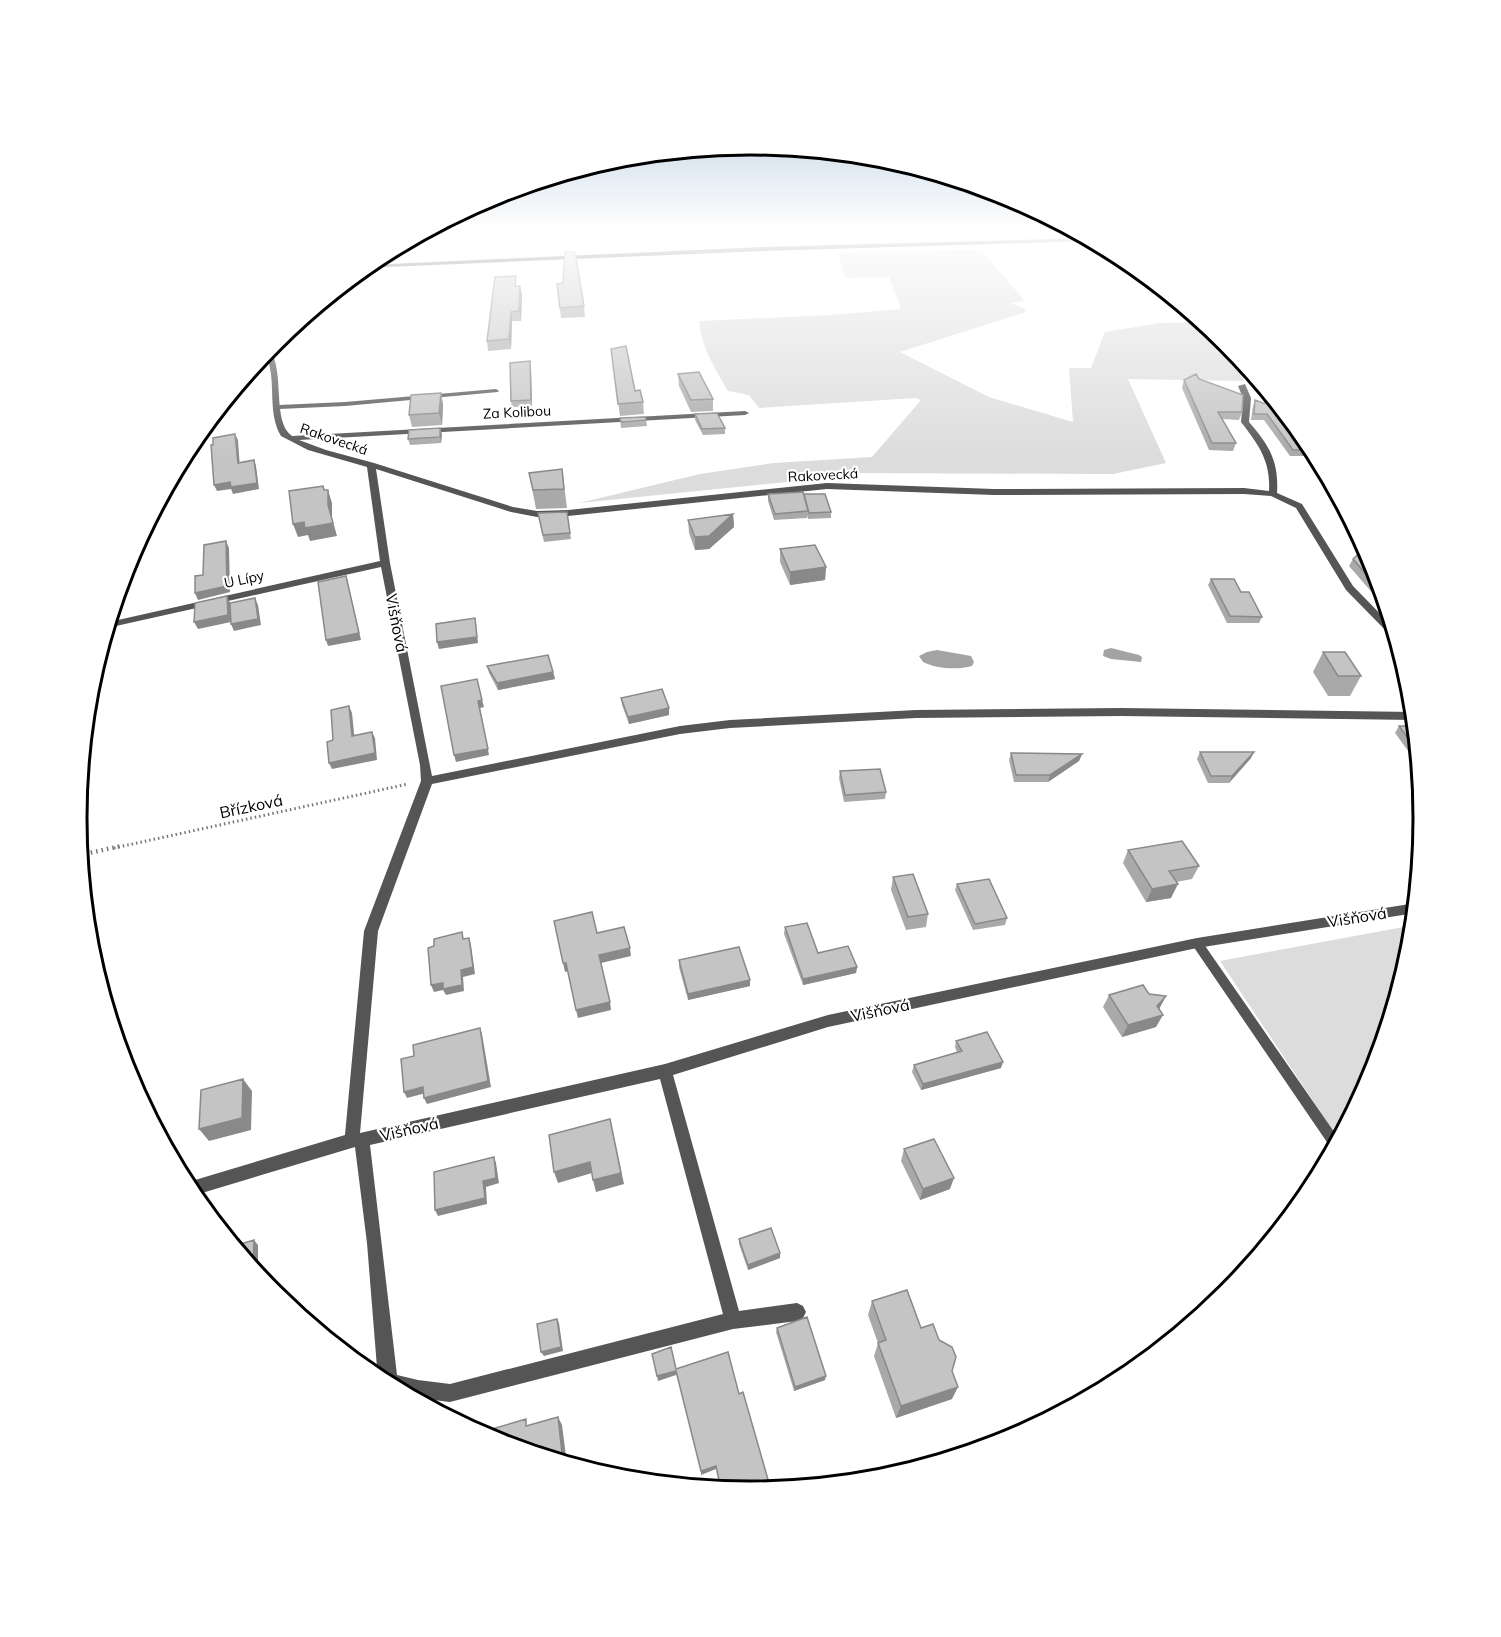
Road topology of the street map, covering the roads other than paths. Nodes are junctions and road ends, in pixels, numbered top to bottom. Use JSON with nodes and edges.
{"nodes":[{"id":1,"x":271,"y":360,"type":"edge"},
{"id":2,"x":1242,"y":386,"type":"dead end"},
{"id":3,"x":496,"y":391,"type":"dead end"},
{"id":4,"x":279,"y":406,"type":"junction"},
{"id":5,"x":745,"y":413,"type":"dead end"},
{"id":6,"x":291,"y":438,"type":"junction"},
{"id":7,"x":371,"y":465,"type":"junction"},
{"id":8,"x":1274,"y":494,"type":"junction"},
{"id":9,"x":385,"y":563,"type":"junction"},
{"id":10,"x":117,"y":623,"type":"edge"},
{"id":11,"x":1384,"y":623,"type":"edge"},
{"id":12,"x":1405,"y":716,"type":"edge"},
{"id":13,"x":427,"y":781,"type":"junction"},
{"id":14,"x":1407,"y":909,"type":"edge"},
{"id":15,"x":1197,"y":943,"type":"junction"},
{"id":16,"x":665,"y":1071,"type":"junction"},
{"id":17,"x":1331,"y":1139,"type":"edge"},
{"id":18,"x":357,"y":1140,"type":"junction"},
{"id":19,"x":198,"y":1186,"type":"edge"},
{"id":20,"x":797,"y":1312,"type":"dead end"},
{"id":21,"x":733,"y":1320,"type":"junction"},
{"id":22,"x":387,"y":1373,"type":"edge"},
{"id":23,"x":414,"y":1390,"type":"edge"}],
"edges":[{"from":1,"to":4,"type":"street","name":"Rakovecká"},
{"from":2,"to":8,"type":"street"},
{"from":3,"to":4,"type":"lane"},
{"from":4,"to":6,"type":"street","name":"Rakovecká"},
{"from":5,"to":6,"type":"street","name":"Za Kolibou"},
{"from":6,"to":7,"type":"street","name":"Rakovecká"},
{"from":7,"to":8,"type":"street","name":"Rakovecká"},
{"from":7,"to":9,"type":"street","name":"Višňová"},
{"from":8,"to":11,"type":"street","name":"Rakovecká"},
{"from":9,"to":10,"type":"street","name":"U Lípy"},
{"from":9,"to":13,"type":"street","name":"Višňová"},
{"from":12,"to":13,"type":"street"},
{"from":13,"to":18,"type":"street","name":"Višňová"},
{"from":14,"to":15,"type":"street","name":"Višňová"},
{"from":15,"to":16,"type":"street","name":"Višňová"},
{"from":15,"to":17,"type":"lane"},
{"from":16,"to":18,"type":"street","name":"Višňová"},
{"from":16,"to":21,"type":"street"},
{"from":18,"to":19,"type":"street","name":"Višňová"},
{"from":18,"to":22,"type":"street"},
{"from":20,"to":21,"type":"street"},
{"from":21,"to":23,"type":"street"}]}
